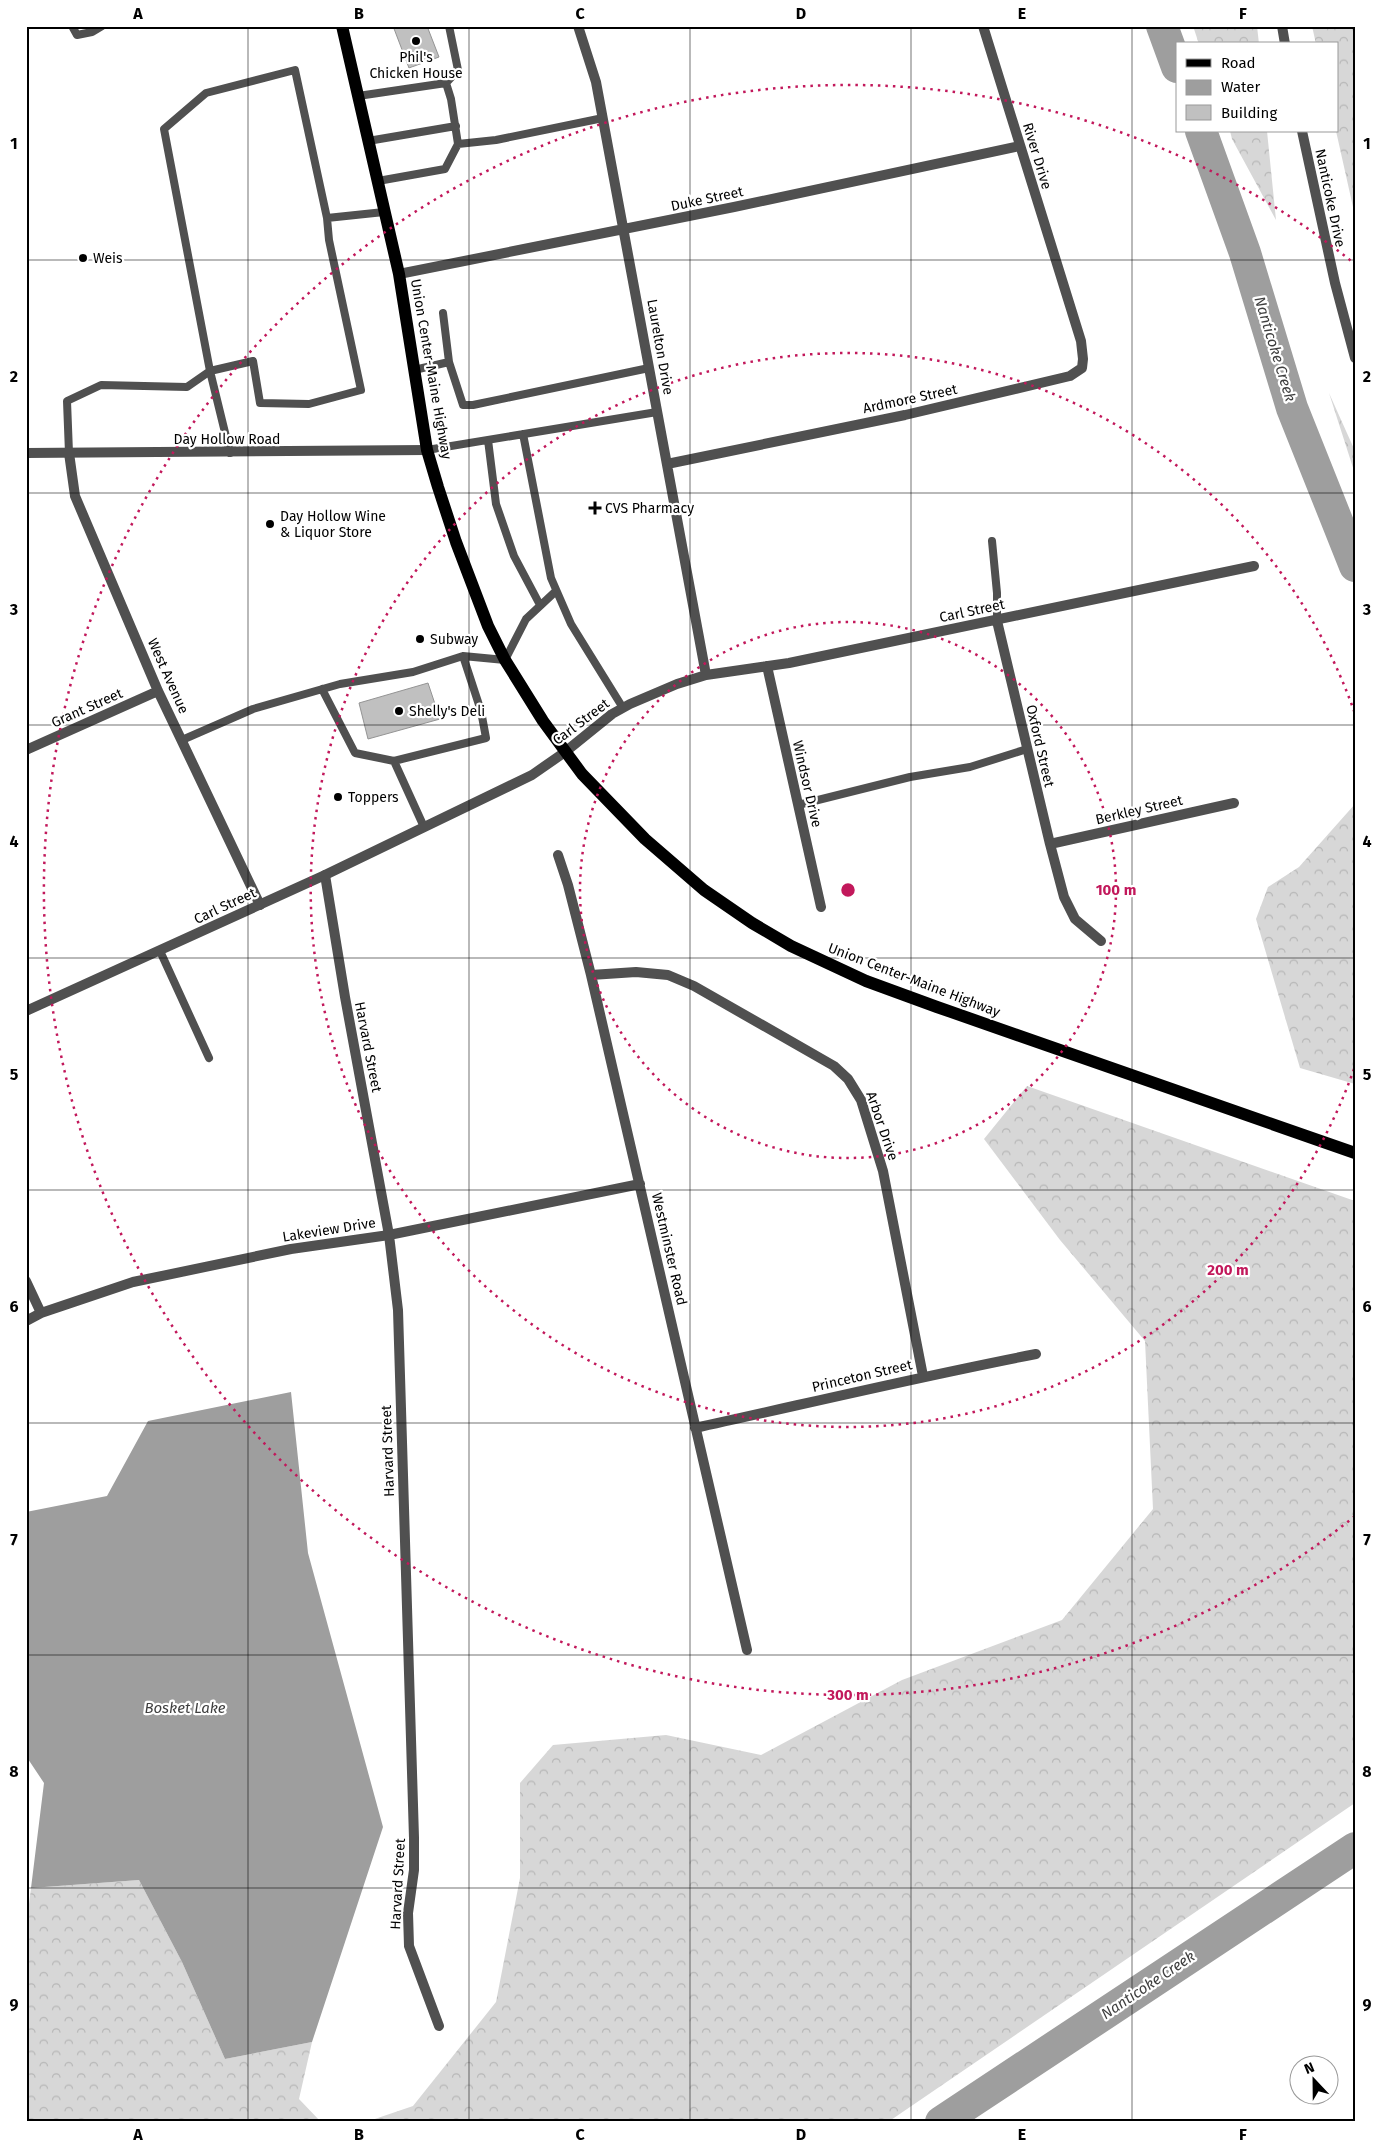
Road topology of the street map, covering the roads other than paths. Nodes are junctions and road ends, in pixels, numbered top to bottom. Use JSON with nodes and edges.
{"nodes":[{"id":1,"x":72,"y":26,"type":"edge"},
{"id":2,"x":102,"y":26,"type":"edge"},
{"id":3,"x":342,"y":26,"type":"edge"},
{"id":4,"x":450,"y":26,"type":"edge"},
{"id":5,"x":578,"y":26,"type":"edge"},
{"id":6,"x":983,"y":26,"type":"edge"},
{"id":7,"x":1282,"y":26,"type":"edge"},
{"id":8,"x":1285,"y":42,"type":"edge"},
{"id":9,"x":446,"y":83,"type":"junction"},
{"id":10,"x":358,"y":96,"type":"junction"},
{"id":11,"x":603,"y":118,"type":"junction"},
{"id":12,"x":456,"y":126,"type":"junction"},
{"id":13,"x":1302,"y":132,"type":"edge"},
{"id":14,"x":368,"y":141,"type":"junction"},
{"id":15,"x":458,"y":144,"type":"junction"},
{"id":16,"x":1020,"y":146,"type":"junction"},
{"id":17,"x":378,"y":182,"type":"junction"},
{"id":18,"x":384,"y":212,"type":"junction"},
{"id":19,"x":327,"y":218,"type":"junction"},
{"id":20,"x":625,"y":230,"type":"junction"},
{"id":21,"x":399,"y":274,"type":"junction"},
{"id":22,"x":1066,"y":294,"type":"joint"},
{"id":23,"x":443,"y":313,"type":"dead end"},
{"id":24,"x":1355,"y":358,"type":"edge"},
{"id":25,"x":449,"y":362,"type":"junction"},
{"id":26,"x":650,"y":368,"type":"junction"},
{"id":27,"x":414,"y":370,"type":"junction"},
{"id":28,"x":210,"y":372,"type":"junction"},
{"id":29,"x":657,"y":412,"type":"junction"},
{"id":30,"x":522,"y":434,"type":"junction"},
{"id":31,"x":488,"y":440,"type":"junction"},
{"id":32,"x":427,"y":450,"type":"junction"},
{"id":33,"x":26,"y":453,"type":"edge"},
{"id":34,"x":69,"y":453,"type":"junction"},
{"id":35,"x":230,"y":453,"type":"junction"},
{"id":36,"x":667,"y":464,"type":"junction"},
{"id":37,"x":992,"y":541,"type":"dead end"},
{"id":38,"x":1254,"y":566,"type":"dead end"},
{"id":39,"x":556,"y":591,"type":"junction"},
{"id":40,"x":540,"y":605,"type":"junction"},
{"id":41,"x":997,"y":621,"type":"junction"},
{"id":42,"x":463,"y":656,"type":"junction"},
{"id":43,"x":505,"y":660,"type":"junction"},
{"id":44,"x":767,"y":666,"type":"junction"},
{"id":45,"x":706,"y":675,"type":"junction"},
{"id":46,"x":322,"y":689,"type":"junction"},
{"id":47,"x":158,"y":690,"type":"junction"},
{"id":48,"x":623,"y":708,"type":"junction"},
{"id":49,"x":182,"y":740,"type":"junction"},
{"id":50,"x":1027,"y":749,"type":"junction"},
{"id":51,"x":26,"y":750,"type":"edge"},
{"id":52,"x":565,"y":752,"type":"junction"},
{"id":53,"x":394,"y":761,"type":"junction"},
{"id":54,"x":1234,"y":803,"type":"dead end"},
{"id":55,"x":798,"y":805,"type":"junction"},
{"id":56,"x":424,"y":827,"type":"junction"},
{"id":57,"x":1050,"y":844,"type":"junction"},
{"id":58,"x":558,"y":855,"type":"dead end"},
{"id":59,"x":325,"y":875,"type":"junction"},
{"id":60,"x":260,"y":905,"type":"junction"},
{"id":61,"x":821,"y":907,"type":"dead end"},
{"id":62,"x":1101,"y":942,"type":"dead end"},
{"id":63,"x":160,"y":950,"type":"junction"},
{"id":64,"x":591,"y":975,"type":"junction"},
{"id":65,"x":26,"y":1011,"type":"edge"},
{"id":66,"x":209,"y":1058,"type":"dead end"},
{"id":67,"x":1355,"y":1153,"type":"edge"},
{"id":68,"x":640,"y":1184,"type":"junction"},
{"id":69,"x":389,"y":1234,"type":"junction"},
{"id":70,"x":26,"y":1281,"type":"edge"},
{"id":71,"x":41,"y":1313,"type":"junction"},
{"id":72,"x":26,"y":1320,"type":"edge"},
{"id":73,"x":1036,"y":1354,"type":"dead end"},
{"id":74,"x":923,"y":1376,"type":"junction"},
{"id":75,"x":695,"y":1428,"type":"junction"},
{"id":76,"x":747,"y":1650,"type":"dead end"},
{"id":77,"x":438,"y":2026,"type":"dead end"}],
"edges":[{"from":1,"to":2,"type":"lane"},
{"from":3,"to":10,"type":"main road","name":"Union Center-Maine Highway"},
{"from":4,"to":9,"type":"lane"},
{"from":5,"to":11,"type":"street","name":"Laurelton Drive"},
{"from":6,"to":16,"type":"street","name":"River Drive"},
{"from":7,"to":8,"type":"street"},
{"from":9,"to":10,"type":"lane"},
{"from":9,"to":12,"type":"lane"},
{"from":10,"to":14,"type":"main road","name":"Union Center-Maine Highway"},
{"from":11,"to":15,"type":"lane"},
{"from":11,"to":20,"type":"street","name":"Laurelton Drive"},
{"from":12,"to":14,"type":"lane"},
{"from":12,"to":15,"type":"lane"},
{"from":13,"to":24,"type":"street","name":"Nanticoke Drive"},
{"from":14,"to":17,"type":"main road","name":"Union Center-Maine Highway"},
{"from":15,"to":17,"type":"lane"},
{"from":16,"to":20,"type":"street","name":"Duke Street"},
{"from":16,"to":22,"type":"street","name":"River Drive"},
{"from":17,"to":18,"type":"main road","name":"Union Center-Maine Highway"},
{"from":18,"to":19,"type":"lane"},
{"from":18,"to":21,"type":"main road","name":"Union Center-Maine Highway"},
{"from":19,"to":28,"type":"lane"},
{"from":19,"to":28,"type":"lane"},
{"from":20,"to":21,"type":"street","name":"Duke Street"},
{"from":20,"to":26,"type":"street","name":"Laurelton Drive"},
{"from":21,"to":27,"type":"main road","name":"Union Center-Maine Highway"},
{"from":22,"to":36,"type":"street","name":"Ardmore Street"},
{"from":23,"to":25,"type":"lane"},
{"from":25,"to":26,"type":"lane"},
{"from":25,"to":27,"type":"lane"},
{"from":26,"to":29,"type":"street","name":"Laurelton Drive"},
{"from":27,"to":32,"type":"main road","name":"Union Center-Maine Highway"},
{"from":28,"to":34,"type":"lane"},
{"from":28,"to":35,"type":"lane"},
{"from":29,"to":30,"type":"lane"},
{"from":29,"to":36,"type":"street","name":"Laurelton Drive"},
{"from":30,"to":31,"type":"lane"},
{"from":30,"to":39,"type":"lane"},
{"from":31,"to":32,"type":"lane"},
{"from":31,"to":40,"type":"lane"},
{"from":32,"to":35,"type":"street","name":"Day Hollow Road"},
{"from":32,"to":43,"type":"main road","name":"Union Center-Maine Highway"},
{"from":33,"to":34,"type":"street","name":"Day Hollow Road"},
{"from":34,"to":35,"type":"street","name":"Day Hollow Road"},
{"from":34,"to":47,"type":"street","name":"West Avenue"},
{"from":36,"to":45,"type":"street","name":"Laurelton Drive"},
{"from":37,"to":41,"type":"lane","name":"Oxford Street"},
{"from":38,"to":41,"type":"street","name":"Carl Street"},
{"from":39,"to":40,"type":"lane"},
{"from":39,"to":48,"type":"lane"},
{"from":40,"to":43,"type":"lane"},
{"from":41,"to":44,"type":"street","name":"Carl Street"},
{"from":41,"to":50,"type":"street","name":"Oxford Street"},
{"from":42,"to":43,"type":"lane"},
{"from":42,"to":46,"type":"lane"},
{"from":42,"to":53,"type":"lane"},
{"from":43,"to":52,"type":"main road","name":"Union Center-Maine Highway"},
{"from":44,"to":45,"type":"street","name":"Carl Street"},
{"from":44,"to":55,"type":"street","name":"Windsor Drive"},
{"from":45,"to":48,"type":"street","name":"Carl Street"},
{"from":46,"to":49,"type":"lane"},
{"from":46,"to":53,"type":"lane"},
{"from":47,"to":49,"type":"street","name":"West Avenue"},
{"from":47,"to":51,"type":"street","name":"Grant Street"},
{"from":48,"to":52,"type":"street","name":"Carl Street"},
{"from":49,"to":60,"type":"street","name":"West Avenue"},
{"from":50,"to":55,"type":"lane"},
{"from":50,"to":57,"type":"street","name":"Oxford Street"},
{"from":52,"to":56,"type":"street","name":"Carl Street"},
{"from":52,"to":67,"type":"main road","name":"Union Center-Maine Highway"},
{"from":53,"to":56,"type":"lane"},
{"from":54,"to":57,"type":"street","name":"Berkley Street"},
{"from":55,"to":61,"type":"street","name":"Windsor Drive"},
{"from":56,"to":59,"type":"street","name":"Carl Street"},
{"from":57,"to":62,"type":"street","name":"Oxford Street"},
{"from":58,"to":64,"type":"street","name":"Westminster Road"},
{"from":59,"to":60,"type":"street","name":"Carl Street"},
{"from":59,"to":69,"type":"street","name":"Harvard Street"},
{"from":60,"to":63,"type":"street","name":"Carl Street"},
{"from":63,"to":65,"type":"street","name":"Carl Street"},
{"from":63,"to":66,"type":"lane"},
{"from":64,"to":68,"type":"street","name":"Westminster Road"},
{"from":64,"to":74,"type":"street","name":"Arbor Drive"},
{"from":68,"to":69,"type":"street","name":"Lakeview Drive"},
{"from":68,"to":75,"type":"street","name":"Westminster Road"},
{"from":69,"to":71,"type":"street","name":"Lakeview Drive"},
{"from":69,"to":77,"type":"street","name":"Harvard Street"},
{"from":70,"to":71,"type":"street"},
{"from":71,"to":72,"type":"street","name":"Lakeview Drive"},
{"from":73,"to":74,"type":"street","name":"Princeton Street"},
{"from":74,"to":75,"type":"street","name":"Princeton Street"},
{"from":75,"to":76,"type":"street","name":"Westminster Road"}]}
